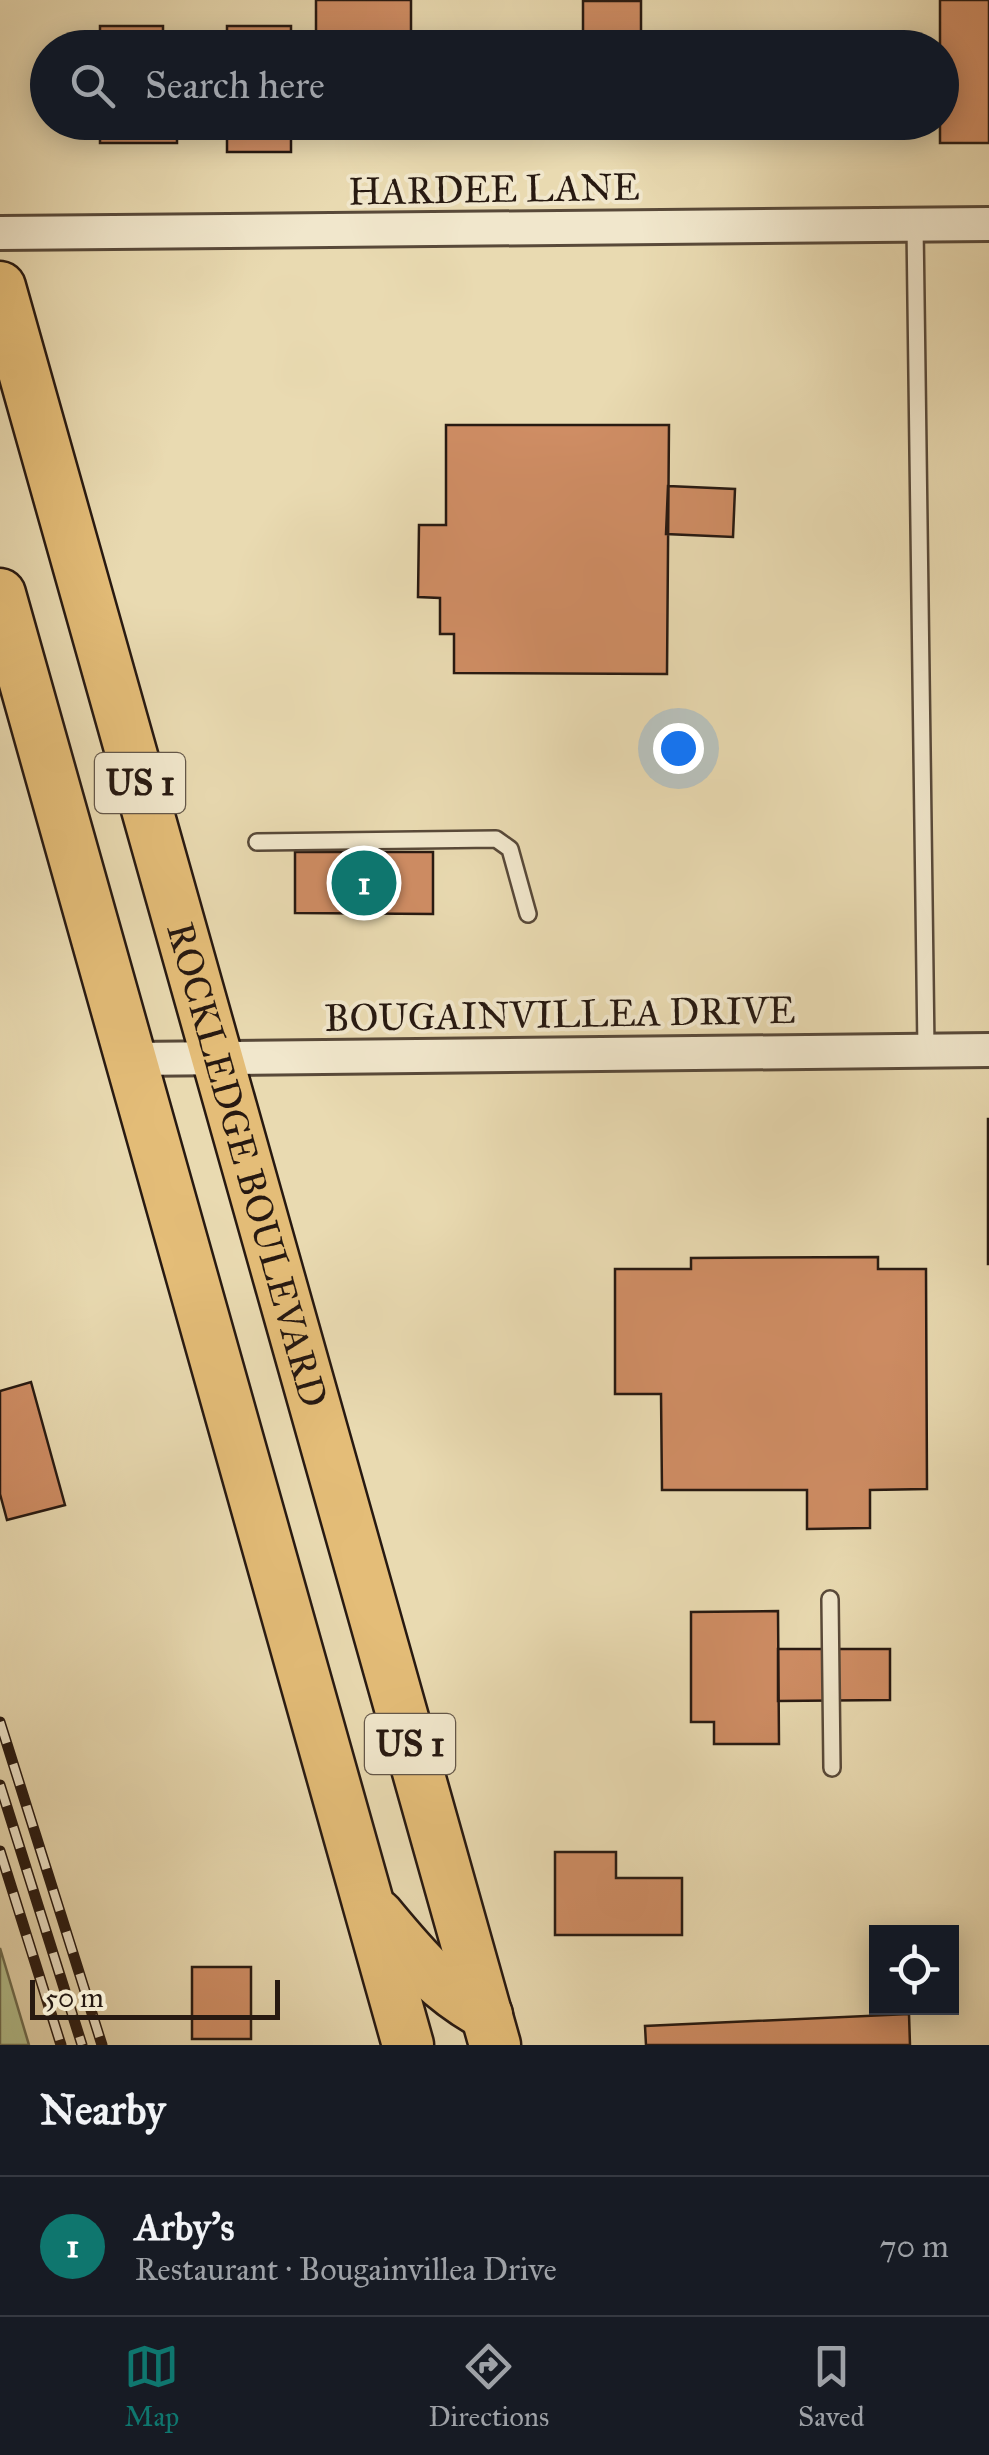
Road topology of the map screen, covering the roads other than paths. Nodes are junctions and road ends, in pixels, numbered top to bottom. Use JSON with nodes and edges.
{"nodes":[{"id":1,"x":915,"y":224,"type":"junction"},
{"id":2,"x":989,"y":224,"type":"edge"},
{"id":3,"x":0,"y":233,"type":"edge"},
{"id":4,"x":0,"y":287,"type":"edge"},
{"id":5,"x":0,"y":594,"type":"edge"},
{"id":6,"x":256,"y":842,"type":"dead end"},
{"id":7,"x":528,"y":914,"type":"dead end"},
{"id":8,"x":926,"y":1050,"type":"junction"},
{"id":9,"x":989,"y":1050,"type":"edge"},
{"id":10,"x":217,"y":1057,"type":"junction"},
{"id":11,"x":131,"y":1059,"type":"junction"},
{"id":12,"x":830,"y":1600,"type":"dead end"},
{"id":13,"x":832,"y":1768,"type":"dead end"},
{"id":14,"x":368,"y":1903,"type":"junction"},
{"id":15,"x":491,"y":2030,"type":"edge"},
{"id":16,"x":408,"y":2045,"type":"edge"}],
"edges":[{"from":1,"to":2,"type":"street","name":"HARDEE LANE"},
{"from":1,"to":3,"type":"street","name":"HARDEE LANE"},
{"from":1,"to":8,"type":"lane"},
{"from":4,"to":10,"type":"main road","name":"ROCKLEDGE BOULEVARD","number":"US 1"},
{"from":5,"to":11,"type":"main road","number":"US 1"},
{"from":6,"to":7,"type":"lane"},
{"from":8,"to":9,"type":"street","name":"BOUGAINVILLEA DRIVE"},
{"from":8,"to":10,"type":"street","name":"BOUGAINVILLEA DRIVE"},
{"from":10,"to":11,"type":"street","name":"BOUGAINVILLEA DRIVE"},
{"from":10,"to":15,"type":"main road","name":"ROCKLEDGE BOULEVARD","number":"US 1"},
{"from":11,"to":14,"type":"main road","number":"US 1"},
{"from":12,"to":13,"type":"lane"},
{"from":14,"to":15,"type":"main road"},
{"from":14,"to":16,"type":"main road","number":"US 1"}]}
